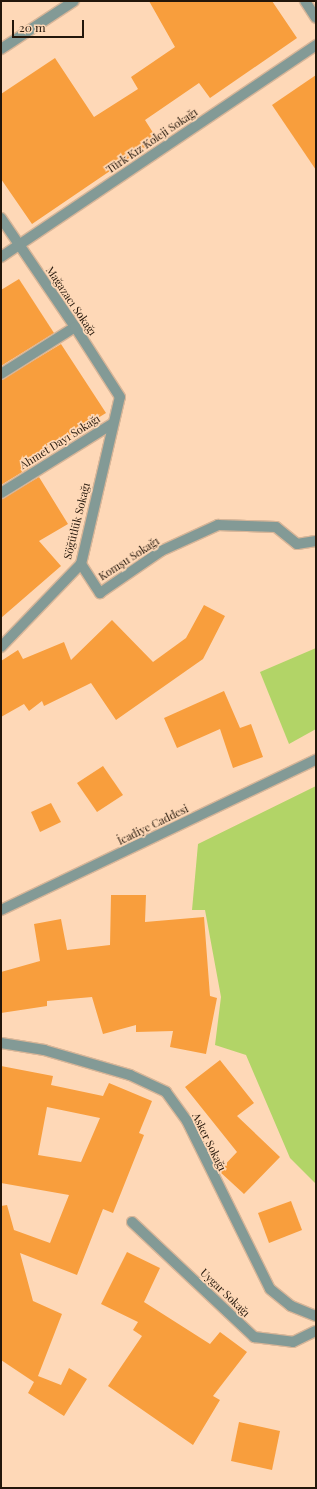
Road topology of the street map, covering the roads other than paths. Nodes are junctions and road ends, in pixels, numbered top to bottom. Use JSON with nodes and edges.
{"nodes":[{"id":1,"x":74,"y":1,"type":"edge"},
{"id":2,"x":305,"y":1,"type":"edge"},
{"id":3,"x":316,"y":18,"type":"edge"},
{"id":4,"x":316,"y":45,"type":"edge"},
{"id":5,"x":1,"y":50,"type":"edge"},
{"id":6,"x":1,"y":218,"type":"edge"},
{"id":7,"x":19,"y":245,"type":"junction"},
{"id":8,"x":1,"y":257,"type":"edge"},
{"id":9,"x":75,"y":327,"type":"junction"},
{"id":10,"x":1,"y":374,"type":"edge"},
{"id":11,"x":120,"y":397,"type":"joint"},
{"id":12,"x":112,"y":424,"type":"junction"},
{"id":13,"x":1,"y":494,"type":"edge"},
{"id":14,"x":316,"y":541,"type":"edge"},
{"id":15,"x":81,"y":564,"type":"junction"},
{"id":16,"x":1,"y":647,"type":"edge"},
{"id":17,"x":316,"y":760,"type":"edge"},
{"id":18,"x":1,"y":910,"type":"edge"},
{"id":19,"x":1,"y":1042,"type":"edge"},
{"id":20,"x":132,"y":1222,"type":"dead end"},
{"id":21,"x":316,"y":1316,"type":"edge"},
{"id":22,"x":316,"y":1331,"type":"edge"}],
"edges":[{"from":1,"to":5,"type":"street"},
{"from":2,"to":3,"type":"street"},
{"from":4,"to":7,"type":"street","name":"Türk Kız Koleji Sokağı"},
{"from":6,"to":7,"type":"street","name":"Mağazacı Sokağı"},
{"from":7,"to":8,"type":"street","name":"Türk Kız Koleji Sokağı"},
{"from":7,"to":9,"type":"street","name":"Mağazacı Sokağı"},
{"from":9,"to":10,"type":"street"},
{"from":9,"to":11,"type":"street","name":"Mağazacı Sokağı"},
{"from":11,"to":12,"type":"street","name":"Söğütlük Sokağı"},
{"from":12,"to":13,"type":"street","name":"Ahmet Dayı Sokağı"},
{"from":12,"to":15,"type":"street","name":"Söğütlük Sokağı"},
{"from":14,"to":15,"type":"street","name":"Komşu Sokağı"},
{"from":15,"to":16,"type":"street","name":"Söğütlük Sokağı"},
{"from":17,"to":18,"type":"street","name":"İcadiye Caddesi"},
{"from":19,"to":21,"type":"street","name":"Asker Sokağı"},
{"from":20,"to":22,"type":"street","name":"Uygar Sokağı"}]}
